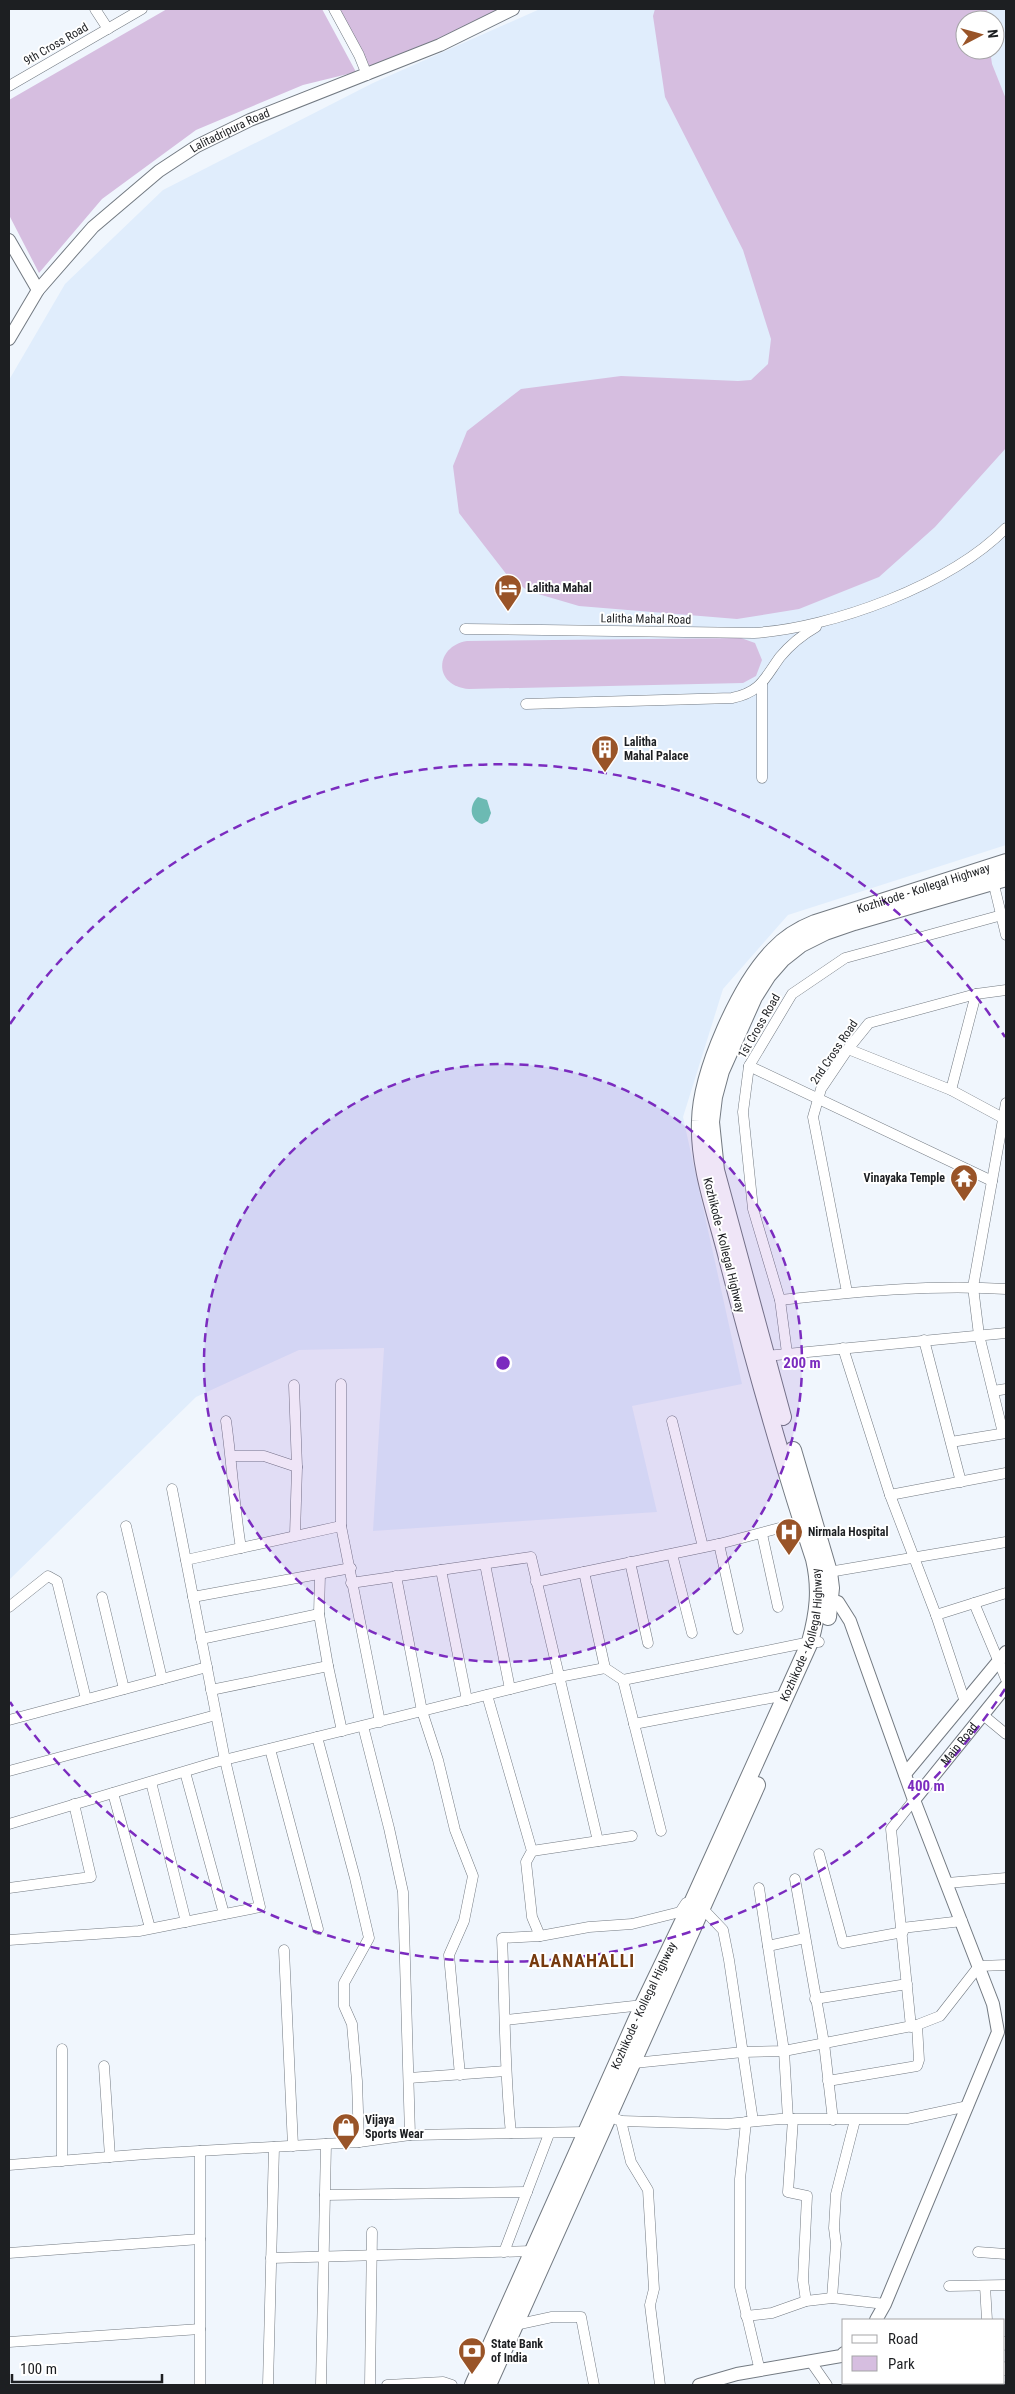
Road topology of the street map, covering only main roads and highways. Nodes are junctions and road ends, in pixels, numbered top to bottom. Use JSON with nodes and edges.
{"nodes":[{"id":1,"x":1006,"y":862,"type":"edge"},
{"id":2,"x":1000,"y":879,"type":"edge"},
{"id":3,"x":808,"y":1520,"type":"junction"},
{"id":4,"x":825,"y":1599,"type":"junction"},
{"id":5,"x":815,"y":1642,"type":"junction"},
{"id":6,"x":698,"y":1906,"type":"junction"},
{"id":7,"x":473,"y":2385,"type":"edge"},
{"id":8,"x":488,"y":2385,"type":"edge"}],
"edges":[{"from":1,"to":3,"type":"main road","name":"Kozhikode - Kollegal Highway"},
{"from":2,"to":3,"type":"main road","name":"Kozhikode - Kollegal Highway"},
{"from":3,"to":4,"type":"main road","name":"Kozhikode - Kollegal Highway"},
{"from":3,"to":4,"type":"main road","name":"Kozhikode - Kollegal Highway"},
{"from":4,"to":5,"type":"main road","name":"Kozhikode - Kollegal Highway"},
{"from":5,"to":6,"type":"main road","name":"Kozhikode - Kollegal Highway"},
{"from":5,"to":6,"type":"main road","name":"Kozhikode - Kollegal Highway"},
{"from":6,"to":7,"type":"main road","name":"Kozhikode - Kollegal Highway"},
{"from":6,"to":8,"type":"main road","name":"Kozhikode - Kollegal Highway"}]}
